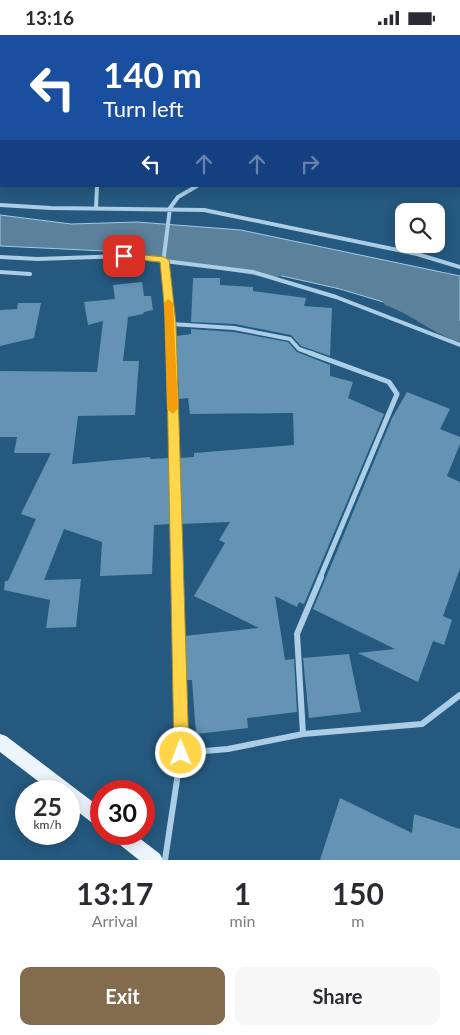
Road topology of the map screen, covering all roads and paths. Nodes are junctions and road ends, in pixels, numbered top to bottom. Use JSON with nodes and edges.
{"nodes":[{"id":1,"x":97,"y":187,"type":"edge"},
{"id":2,"x":195,"y":187,"type":"edge"},
{"id":3,"x":0,"y":205,"type":"edge"},
{"id":4,"x":96,"y":208,"type":"junction"},
{"id":5,"x":170,"y":208,"type":"junction"},
{"id":6,"x":0,"y":257,"type":"edge"},
{"id":7,"x":164,"y":258,"type":"junction"},
{"id":8,"x":460,"y":267,"type":"edge"},
{"id":9,"x":0,"y":272,"type":"edge"},
{"id":10,"x":30,"y":274,"type":"dead end"},
{"id":11,"x":171,"y":324,"type":"junction"},
{"id":12,"x":460,"y":345,"type":"edge"},
{"id":13,"x":460,"y":695,"type":"edge"},
{"id":14,"x":303,"y":734,"type":"junction"},
{"id":15,"x":0,"y":742,"type":"edge"},
{"id":16,"x":181,"y":753,"type":"junction"},
{"id":17,"x":50,"y":780,"type":"edge"},
{"id":18,"x":134,"y":845,"type":"edge"},
{"id":19,"x":154,"y":860,"type":"edge"},
{"id":20,"x":165,"y":860,"type":"edge"}],
"edges":[{"from":1,"to":4,"type":"street"},
{"from":2,"to":5,"type":"street"},
{"from":3,"to":4,"type":"street"},
{"from":4,"to":5,"type":"street"},
{"from":5,"to":7,"type":"street"},
{"from":5,"to":8,"type":"street"},
{"from":6,"to":7,"type":"street"},
{"from":7,"to":11,"type":"street"},
{"from":7,"to":12,"type":"street"},
{"from":9,"to":10,"type":"street"},
{"from":11,"to":14,"type":"street"},
{"from":11,"to":16,"type":"street"},
{"from":13,"to":14,"type":"street"},
{"from":14,"to":16,"type":"street"},
{"from":15,"to":17,"type":"main road"},
{"from":16,"to":20,"type":"street"},
{"from":18,"to":19,"type":"main road"}]}
